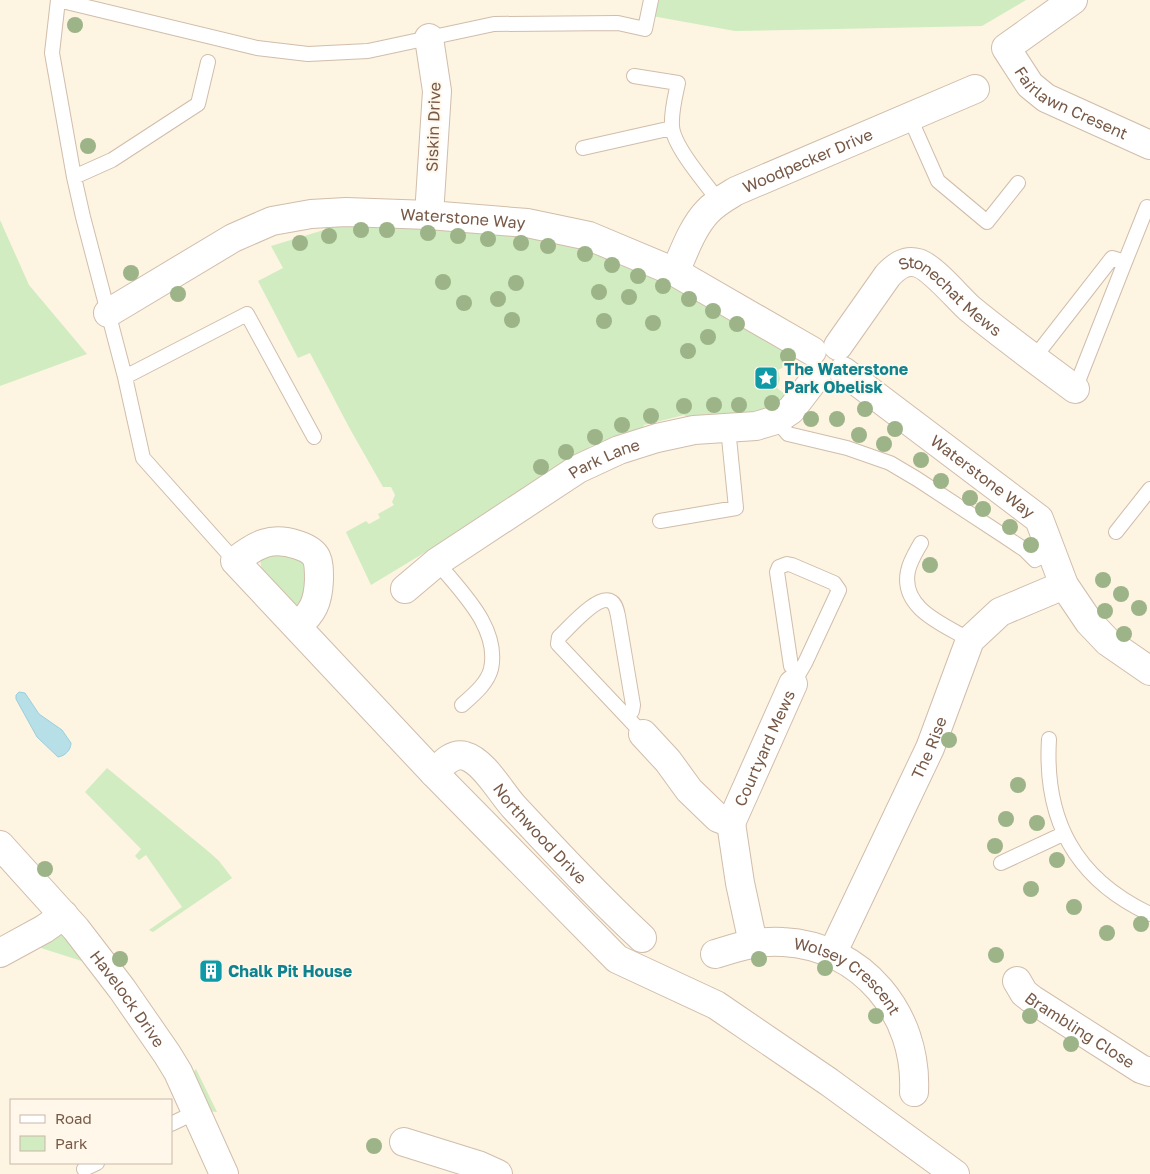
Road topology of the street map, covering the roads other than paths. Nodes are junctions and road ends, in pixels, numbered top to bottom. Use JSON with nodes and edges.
{"nodes":[{"id":1,"x":58,"y":0,"type":"edge"},
{"id":2,"x":651,"y":0,"type":"edge"},
{"id":3,"x":1073,"y":0,"type":"edge"},
{"id":4,"x":429,"y":38,"type":"junction"},
{"id":5,"x":208,"y":62,"type":"dead end"},
{"id":6,"x":634,"y":76,"type":"dead end"},
{"id":7,"x":975,"y":89,"type":"dead end"},
{"id":8,"x":910,"y":118,"type":"junction"},
{"id":9,"x":672,"y":128,"type":"junction"},
{"id":10,"x":1150,"y":145,"type":"edge"},
{"id":11,"x":583,"y":148,"type":"dead end"},
{"id":12,"x":74,"y":177,"type":"junction"},
{"id":13,"x":1018,"y":183,"type":"dead end"},
{"id":14,"x":719,"y":201,"type":"junction"},
{"id":15,"x":1147,"y":207,"type":"dead end"},
{"id":16,"x":429,"y":215,"type":"junction"},
{"id":17,"x":1125,"y":262,"type":"junction"},
{"id":18,"x":675,"y":272,"type":"junction"},
{"id":19,"x":108,"y":313,"type":"junction"},
{"id":20,"x":1034,"y":358,"type":"junction"},
{"id":21,"x":828,"y":361,"type":"junction"},
{"id":22,"x":125,"y":378,"type":"junction"},
{"id":23,"x":1075,"y":390,"type":"joint"},
{"id":24,"x":776,"y":420,"type":"junction"},
{"id":25,"x":728,"y":428,"type":"junction"},
{"id":26,"x":314,"y":436,"type":"dead end"},
{"id":27,"x":1150,"y":489,"type":"edge"},
{"id":28,"x":660,"y":521,"type":"dead end"},
{"id":29,"x":1116,"y":532,"type":"dead end"},
{"id":30,"x":921,"y":543,"type":"dead end"},
{"id":31,"x":1052,"y":551,"type":"junction"},
{"id":32,"x":235,"y":561,"type":"junction"},
{"id":33,"x":437,"y":562,"type":"junction"},
{"id":34,"x":1064,"y":585,"type":"junction"},
{"id":35,"x":405,"y":589,"type":"dead end"},
{"id":36,"x":297,"y":627,"type":"junction"},
{"id":37,"x":970,"y":640,"type":"junction"},
{"id":38,"x":1150,"y":671,"type":"edge"},
{"id":39,"x":796,"y":678,"type":"junction"},
{"id":40,"x":462,"y":705,"type":"dead end"},
{"id":41,"x":635,"y":725,"type":"junction"},
{"id":42,"x":1049,"y":739,"type":"dead end"},
{"id":43,"x":434,"y":773,"type":"junction"},
{"id":44,"x":731,"y":823,"type":"junction"},
{"id":45,"x":1063,"y":834,"type":"junction"},
{"id":46,"x":0,"y":845,"type":"edge"},
{"id":47,"x":1002,"y":863,"type":"dead end"},
{"id":48,"x":1150,"y":914,"type":"edge"},
{"id":49,"x":64,"y":915,"type":"junction"},
{"id":50,"x":642,"y":938,"type":"dead end"},
{"id":51,"x":753,"y":943,"type":"junction"},
{"id":52,"x":0,"y":953,"type":"edge"},
{"id":53,"x":716,"y":954,"type":"dead end"},
{"id":54,"x":832,"y":954,"type":"junction"},
{"id":55,"x":1018,"y":981,"type":"dead end"},
{"id":56,"x":1150,"y":1072,"type":"edge"},
{"id":57,"x":914,"y":1092,"type":"dead end"},
{"id":58,"x":196,"y":1112,"type":"junction"},
{"id":59,"x":172,"y":1124,"type":"edge"},
{"id":60,"x":404,"y":1142,"type":"dead end"},
{"id":61,"x":95,"y":1164,"type":"edge"},
{"id":62,"x":84,"y":1170,"type":"dead end"},
{"id":63,"x":224,"y":1174,"type":"edge"},
{"id":64,"x":498,"y":1174,"type":"edge"},
{"id":65,"x":955,"y":1174,"type":"edge"}],
"edges":[{"from":1,"to":4,"type":"lane"},
{"from":1,"to":12,"type":"lane"},
{"from":2,"to":4,"type":"lane"},
{"from":3,"to":10,"type":"street","name":"Fairlawn Cresent"},
{"from":4,"to":16,"type":"street","name":"Siskin Drive"},
{"from":5,"to":12,"type":"lane"},
{"from":6,"to":9,"type":"lane"},
{"from":7,"to":8,"type":"street","name":"Woodpecker Drive"},
{"from":8,"to":13,"type":"lane"},
{"from":8,"to":14,"type":"street","name":"Woodpecker Drive"},
{"from":9,"to":11,"type":"lane"},
{"from":9,"to":14,"type":"lane"},
{"from":12,"to":19,"type":"lane"},
{"from":14,"to":18,"type":"street","name":"Woodpecker Drive"},
{"from":15,"to":17,"type":"lane","name":"Stonechat Mews"},
{"from":16,"to":18,"type":"street","name":"Waterstone Way"},
{"from":16,"to":19,"type":"street","name":"Waterstone Way"},
{"from":17,"to":20,"type":"lane"},
{"from":17,"to":23,"type":"lane","name":"Stonechat Mews"},
{"from":18,"to":21,"type":"street","name":"Waterstone Way"},
{"from":19,"to":22,"type":"lane"},
{"from":20,"to":21,"type":"street","name":"Stonechat Mews"},
{"from":20,"to":23,"type":"street","name":"Stonechat Mews"},
{"from":21,"to":24,"type":"street","name":"Park Lane"},
{"from":21,"to":31,"type":"street","name":"Waterstone Way"},
{"from":22,"to":26,"type":"lane"},
{"from":22,"to":32,"type":"lane"},
{"from":24,"to":25,"type":"street","name":"Park Lane"},
{"from":24,"to":31,"type":"lane"},
{"from":25,"to":28,"type":"lane"},
{"from":25,"to":33,"type":"street","name":"Park Lane"},
{"from":27,"to":29,"type":"lane"},
{"from":30,"to":37,"type":"lane"},
{"from":31,"to":34,"type":"street","name":"Waterstone Way"},
{"from":32,"to":36,"type":"street"},
{"from":32,"to":36,"type":"street"},
{"from":33,"to":35,"type":"street","name":"Park Lane"},
{"from":33,"to":40,"type":"lane"},
{"from":34,"to":37,"type":"street","name":"The Rise"},
{"from":34,"to":38,"type":"street","name":"Waterstone Way"},
{"from":36,"to":43,"type":"street"},
{"from":37,"to":54,"type":"street","name":"The Rise"},
{"from":39,"to":39,"type":"lane","name":"Courtyard Mews"},
{"from":39,"to":44,"type":"street","name":"Courtyard Mews"},
{"from":41,"to":41,"type":"lane","name":"Courtyard Mews"},
{"from":41,"to":44,"type":"street","name":"Courtyard Mews"},
{"from":42,"to":45,"type":"lane"},
{"from":43,"to":50,"type":"street","name":"Northwood Drive"},
{"from":43,"to":65,"type":"street"},
{"from":44,"to":51,"type":"street","name":"Courtyard Mews"},
{"from":45,"to":47,"type":"lane"},
{"from":45,"to":48,"type":"lane"},
{"from":46,"to":49,"type":"street","name":"Havelock Drive"},
{"from":49,"to":52,"type":"street"},
{"from":49,"to":58,"type":"street","name":"Havelock Drive"},
{"from":51,"to":53,"type":"street","name":"Wolsey Crescent"},
{"from":51,"to":54,"type":"street","name":"Wolsey Crescent"},
{"from":54,"to":57,"type":"street","name":"Wolsey Crescent"},
{"from":55,"to":56,"type":"street","name":"Brambling Close"},
{"from":58,"to":59,"type":"lane"},
{"from":58,"to":63,"type":"street","name":"Havelock Drive"},
{"from":60,"to":64,"type":"street"},
{"from":61,"to":62,"type":"lane"}]}
